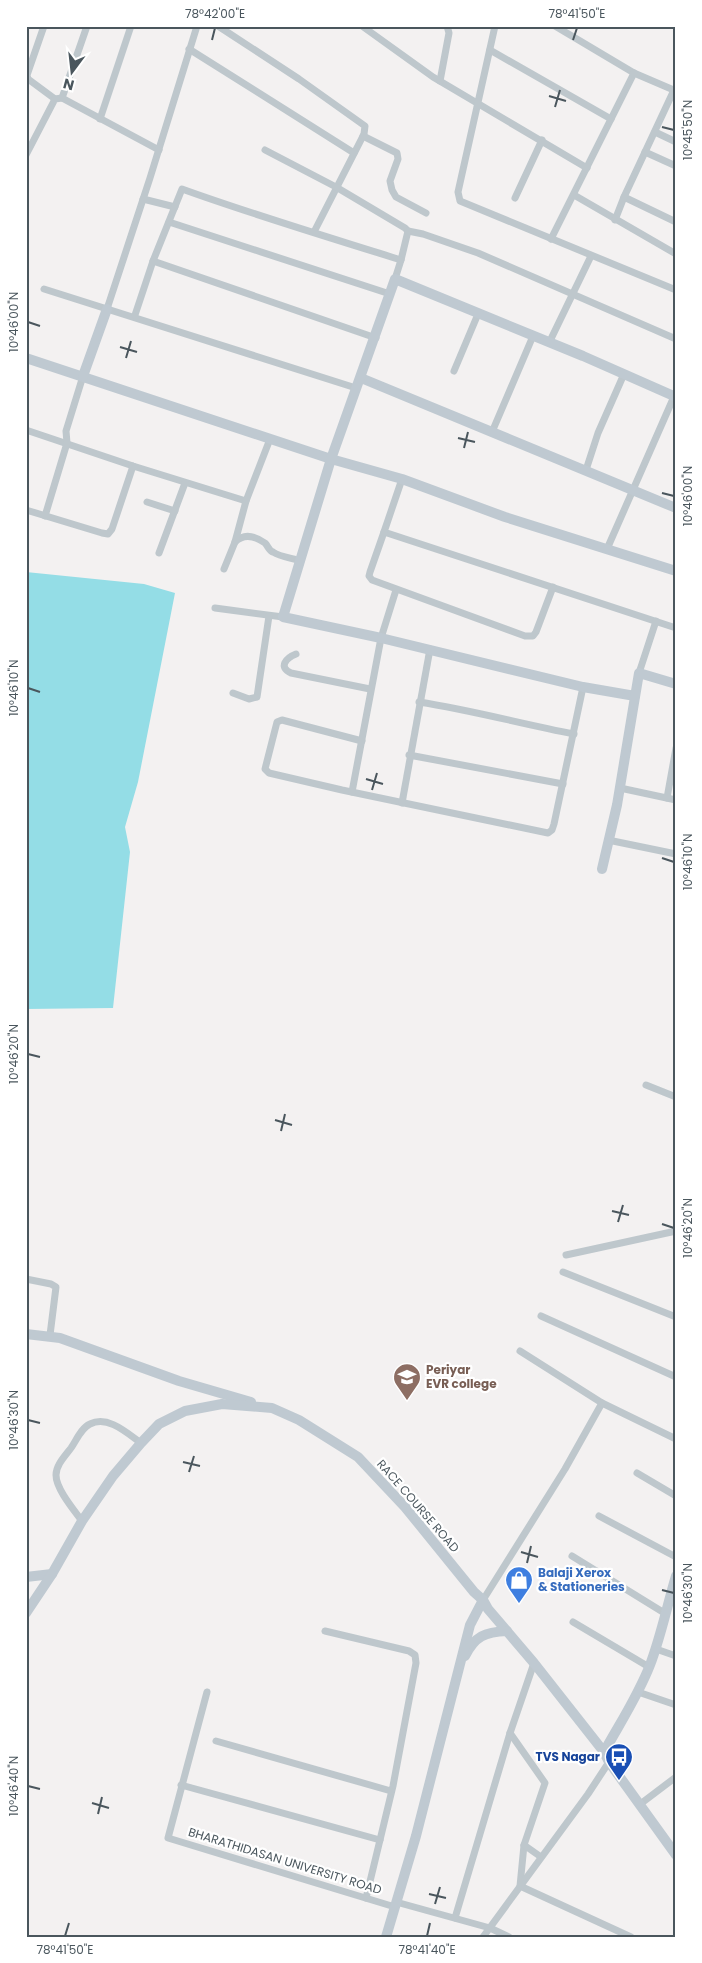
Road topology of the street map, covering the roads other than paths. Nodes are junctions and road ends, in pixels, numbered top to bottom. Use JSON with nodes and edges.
{"nodes":[{"id":1,"x":44,"y":26,"type":"edge"},
{"id":2,"x":87,"y":26,"type":"edge"},
{"id":3,"x":131,"y":26,"type":"edge"},
{"id":4,"x":197,"y":26,"type":"edge"},
{"id":5,"x":218,"y":26,"type":"edge"},
{"id":6,"x":362,"y":26,"type":"edge"},
{"id":7,"x":447,"y":26,"type":"edge"},
{"id":8,"x":495,"y":26,"type":"edge"},
{"id":9,"x":555,"y":26,"type":"edge"},
{"id":10,"x":189,"y":49,"type":"junction"},
{"id":11,"x":490,"y":50,"type":"junction"},
{"id":12,"x":634,"y":73,"type":"junction"},
{"id":13,"x":440,"y":81,"type":"junction"},
{"id":14,"x":675,"y":90,"type":"edge"},
{"id":15,"x":59,"y":98,"type":"junction"},
{"id":16,"x":479,"y":103,"type":"junction"},
{"id":17,"x":100,"y":119,"type":"junction"},
{"id":18,"x":611,"y":119,"type":"junction"},
{"id":19,"x":655,"y":132,"type":"junction"},
{"id":20,"x":363,"y":136,"type":"junction"},
{"id":21,"x":542,"y":140,"type":"junction"},
{"id":22,"x":676,"y":142,"type":"edge"},
{"id":23,"x":159,"y":150,"type":"junction"},
{"id":24,"x":264,"y":150,"type":"dead end"},
{"id":25,"x":645,"y":152,"type":"junction"},
{"id":26,"x":354,"y":153,"type":"junction"},
{"id":27,"x":26,"y":155,"type":"edge"},
{"id":28,"x":676,"y":166,"type":"edge"},
{"id":29,"x":587,"y":168,"type":"junction"},
{"id":30,"x":336,"y":187,"type":"junction"},
{"id":31,"x":574,"y":195,"type":"junction"},
{"id":32,"x":624,"y":197,"type":"junction"},
{"id":33,"x":516,"y":198,"type":"dead end"},
{"id":34,"x":143,"y":199,"type":"junction"},
{"id":35,"x":175,"y":208,"type":"junction"},
{"id":36,"x":426,"y":213,"type":"dead end"},
{"id":37,"x":615,"y":220,"type":"junction"},
{"id":38,"x":169,"y":222,"type":"junction"},
{"id":39,"x":676,"y":222,"type":"edge"},
{"id":40,"x":314,"y":232,"type":"junction"},
{"id":41,"x":408,"y":232,"type":"junction"},
{"id":42,"x":551,"y":239,"type":"junction"},
{"id":43,"x":676,"y":254,"type":"edge"},
{"id":44,"x":591,"y":256,"type":"junction"},
{"id":45,"x":401,"y":260,"type":"junction"},
{"id":46,"x":154,"y":261,"type":"junction"},
{"id":47,"x":395,"y":279,"type":"junction"},
{"id":48,"x":44,"y":289,"type":"dead end"},
{"id":49,"x":676,"y":290,"type":"edge"},
{"id":50,"x":390,"y":294,"type":"junction"},
{"id":51,"x":571,"y":294,"type":"junction"},
{"id":52,"x":107,"y":309,"type":"junction"},
{"id":53,"x":478,"y":314,"type":"junction"},
{"id":54,"x":136,"y":316,"type":"dead end"},
{"id":55,"x":533,"y":336,"type":"junction"},
{"id":56,"x":376,"y":338,"type":"junction"},
{"id":57,"x":676,"y":339,"type":"edge"},
{"id":58,"x":549,"y":343,"type":"junction"},
{"id":59,"x":26,"y":358,"type":"edge"},
{"id":60,"x":454,"y":371,"type":"dead end"},
{"id":61,"x":624,"y":374,"type":"junction"},
{"id":62,"x":82,"y":376,"type":"junction"},
{"id":63,"x":359,"y":383,"type":"junction"},
{"id":64,"x":675,"y":395,"type":"edge"},
{"id":65,"x":26,"y":430,"type":"edge"},
{"id":66,"x":492,"y":432,"type":"junction"},
{"id":67,"x":270,"y":438,"type":"junction"},
{"id":68,"x":67,"y":443,"type":"junction"},
{"id":69,"x":331,"y":460,"type":"junction"},
{"id":70,"x":133,"y":466,"type":"junction"},
{"id":71,"x":586,"y":470,"type":"junction"},
{"id":72,"x":402,"y":478,"type":"junction"},
{"id":73,"x":185,"y":482,"type":"junction"},
{"id":74,"x":633,"y":490,"type":"junction"},
{"id":75,"x":246,"y":501,"type":"junction"},
{"id":76,"x":147,"y":502,"type":"dead end"},
{"id":77,"x":676,"y":508,"type":"edge"},
{"id":78,"x":26,"y":510,"type":"edge"},
{"id":79,"x":175,"y":511,"type":"junction"},
{"id":80,"x":45,"y":516,"type":"junction"},
{"id":81,"x":384,"y":532,"type":"junction"},
{"id":82,"x":235,"y":542,"type":"junction"},
{"id":83,"x":607,"y":549,"type":"junction"},
{"id":84,"x":159,"y":553,"type":"dead end"},
{"id":85,"x":301,"y":561,"type":"junction"},
{"id":86,"x":224,"y":569,"type":"dead end"},
{"id":87,"x":676,"y":570,"type":"edge"},
{"id":88,"x":553,"y":587,"type":"junction"},
{"id":89,"x":396,"y":590,"type":"junction"},
{"id":90,"x":214,"y":608,"type":"dead end"},
{"id":91,"x":270,"y":616,"type":"junction"},
{"id":92,"x":283,"y":617,"type":"junction"},
{"id":93,"x":656,"y":621,"type":"junction"},
{"id":94,"x":676,"y":628,"type":"edge"},
{"id":95,"x":382,"y":638,"type":"junction"},
{"id":96,"x":430,"y":649,"type":"junction"},
{"id":97,"x":296,"y":654,"type":"dead end"},
{"id":98,"x":639,"y":673,"type":"junction"},
{"id":99,"x":676,"y":684,"type":"edge"},
{"id":100,"x":583,"y":687,"type":"junction"},
{"id":101,"x":370,"y":689,"type":"junction"},
{"id":102,"x":234,"y":693,"type":"dead end"},
{"id":103,"x":635,"y":696,"type":"junction"},
{"id":104,"x":419,"y":702,"type":"junction"},
{"id":105,"x":574,"y":734,"type":"junction"},
{"id":106,"x":362,"y":741,"type":"junction"},
{"id":107,"x":676,"y":748,"type":"edge"},
{"id":108,"x":409,"y":755,"type":"junction"},
{"id":109,"x":564,"y":784,"type":"junction"},
{"id":110,"x":620,"y":788,"type":"junction"},
{"id":111,"x":352,"y":792,"type":"junction"},
{"id":112,"x":667,"y":798,"type":"junction"},
{"id":113,"x":676,"y":800,"type":"edge"},
{"id":114,"x":402,"y":803,"type":"junction"},
{"id":115,"x":608,"y":840,"type":"junction"},
{"id":116,"x":676,"y":854,"type":"edge"},
{"id":117,"x":602,"y":869,"type":"dead end"},
{"id":118,"x":646,"y":1085,"type":"dead end"},
{"id":119,"x":676,"y":1097,"type":"edge"},
{"id":120,"x":676,"y":1231,"type":"edge"},
{"id":121,"x":566,"y":1255,"type":"dead end"},
{"id":122,"x":563,"y":1272,"type":"dead end"},
{"id":123,"x":26,"y":1279,"type":"edge"},
{"id":124,"x":541,"y":1316,"type":"dead end"},
{"id":125,"x":676,"y":1317,"type":"edge"},
{"id":126,"x":26,"y":1334,"type":"edge"},
{"id":127,"x":50,"y":1335,"type":"junction"},
{"id":128,"x":520,"y":1350,"type":"dead end"},
{"id":129,"x":676,"y":1376,"type":"edge"},
{"id":130,"x":602,"y":1403,"type":"junction"},
{"id":131,"x":272,"y":1408,"type":"junction"},
{"id":132,"x":676,"y":1439,"type":"edge"},
{"id":133,"x":141,"y":1443,"type":"junction"},
{"id":134,"x":637,"y":1473,"type":"dead end"},
{"id":135,"x":676,"y":1496,"type":"edge"},
{"id":136,"x":599,"y":1516,"type":"dead end"},
{"id":137,"x":82,"y":1522,"type":"junction"},
{"id":138,"x":572,"y":1556,"type":"dead end"},
{"id":139,"x":676,"y":1558,"type":"edge"},
{"id":140,"x":52,"y":1574,"type":"junction"},
{"id":141,"x":676,"y":1576,"type":"edge"},
{"id":142,"x":26,"y":1577,"type":"edge"},
{"id":143,"x":673,"y":1599,"type":"edge"},
{"id":144,"x":483,"y":1600,"type":"junction"},
{"id":145,"x":26,"y":1613,"type":"edge"},
{"id":146,"x":666,"y":1614,"type":"junction"},
{"id":147,"x":573,"y":1622,"type":"dead end"},
{"id":148,"x":325,"y":1631,"type":"dead end"},
{"id":149,"x":507,"y":1631,"type":"junction"},
{"id":150,"x":656,"y":1649,"type":"junction"},
{"id":151,"x":676,"y":1656,"type":"edge"},
{"id":152,"x":534,"y":1663,"type":"junction"},
{"id":153,"x":460,"y":1666,"type":"junction"},
{"id":154,"x":649,"y":1667,"type":"junction"},
{"id":155,"x":207,"y":1692,"type":"dead end"},
{"id":156,"x":638,"y":1692,"type":"junction"},
{"id":157,"x":676,"y":1705,"type":"edge"},
{"id":158,"x":510,"y":1733,"type":"junction"},
{"id":159,"x":216,"y":1741,"type":"dead end"},
{"id":160,"x":604,"y":1752,"type":"junction"},
{"id":161,"x":609,"y":1762,"type":"junction"},
{"id":162,"x":676,"y":1778,"type":"edge"},
{"id":163,"x":181,"y":1785,"type":"junction"},
{"id":164,"x":391,"y":1791,"type":"junction"},
{"id":165,"x":639,"y":1805,"type":"junction"},
{"id":166,"x":380,"y":1840,"type":"junction"},
{"id":167,"x":524,"y":1845,"type":"junction"},
{"id":168,"x":676,"y":1855,"type":"edge"},
{"id":169,"x":541,"y":1858,"type":"junction"},
{"id":170,"x":520,"y":1886,"type":"junction"},
{"id":171,"x":366,"y":1898,"type":"junction"},
{"id":172,"x":396,"y":1904,"type":"junction"},
{"id":173,"x":455,"y":1918,"type":"junction"},
{"id":174,"x":490,"y":1928,"type":"junction"},
{"id":175,"x":386,"y":1937,"type":"edge"},
{"id":176,"x":483,"y":1937,"type":"edge"},
{"id":177,"x":509,"y":1937,"type":"edge"},
{"id":178,"x":631,"y":1937,"type":"edge"}],
"edges":[{"from":1,"to":15,"type":"street"},
{"from":2,"to":15,"type":"street"},
{"from":3,"to":17,"type":"street"},
{"from":4,"to":10,"type":"street"},
{"from":5,"to":20,"type":"street"},
{"from":6,"to":13,"type":"street"},
{"from":7,"to":13,"type":"street"},
{"from":8,"to":11,"type":"street"},
{"from":9,"to":12,"type":"street"},
{"from":10,"to":23,"type":"street"},
{"from":10,"to":26,"type":"street"},
{"from":11,"to":16,"type":"street"},
{"from":11,"to":18,"type":"street"},
{"from":12,"to":14,"type":"street"},
{"from":12,"to":18,"type":"street"},
{"from":13,"to":16,"type":"street"},
{"from":14,"to":19,"type":"street"},
{"from":15,"to":17,"type":"street"},
{"from":15,"to":27,"type":"street"},
{"from":16,"to":21,"type":"street"},
{"from":16,"to":42,"type":"street"},
{"from":17,"to":23,"type":"street"},
{"from":18,"to":29,"type":"street"},
{"from":19,"to":22,"type":"street"},
{"from":19,"to":25,"type":"street"},
{"from":20,"to":26,"type":"street"},
{"from":20,"to":36,"type":"street"},
{"from":21,"to":29,"type":"street"},
{"from":21,"to":33,"type":"street"},
{"from":23,"to":34,"type":"street"},
{"from":24,"to":30,"type":"street"},
{"from":25,"to":28,"type":"street"},
{"from":25,"to":32,"type":"street"},
{"from":26,"to":30,"type":"street"},
{"from":29,"to":31,"type":"street"},
{"from":30,"to":40,"type":"street"},
{"from":30,"to":41,"type":"street"},
{"from":31,"to":37,"type":"street"},
{"from":31,"to":42,"type":"street"},
{"from":32,"to":37,"type":"street"},
{"from":32,"to":39,"type":"street"},
{"from":34,"to":35,"type":"street"},
{"from":34,"to":52,"type":"street"},
{"from":35,"to":38,"type":"street"},
{"from":35,"to":40,"type":"street"},
{"from":37,"to":43,"type":"street"},
{"from":38,"to":46,"type":"street"},
{"from":38,"to":50,"type":"street"},
{"from":40,"to":45,"type":"street"},
{"from":41,"to":45,"type":"street"},
{"from":41,"to":51,"type":"street"},
{"from":42,"to":44,"type":"street"},
{"from":44,"to":49,"type":"street"},
{"from":44,"to":51,"type":"street"},
{"from":45,"to":47,"type":"street"},
{"from":46,"to":54,"type":"street"},
{"from":46,"to":56,"type":"street"},
{"from":47,"to":50,"type":"street"},
{"from":47,"to":53,"type":"street"},
{"from":48,"to":52,"type":"street"},
{"from":50,"to":56,"type":"street"},
{"from":51,"to":57,"type":"street"},
{"from":51,"to":58,"type":"street"},
{"from":52,"to":62,"type":"street"},
{"from":52,"to":63,"type":"street"},
{"from":53,"to":55,"type":"street"},
{"from":53,"to":60,"type":"street"},
{"from":55,"to":58,"type":"street"},
{"from":55,"to":66,"type":"street"},
{"from":56,"to":63,"type":"street"},
{"from":58,"to":61,"type":"street"},
{"from":59,"to":62,"type":"street"},
{"from":61,"to":64,"type":"street"},
{"from":61,"to":71,"type":"street"},
{"from":62,"to":67,"type":"street"},
{"from":62,"to":68,"type":"street"},
{"from":63,"to":66,"type":"street"},
{"from":63,"to":69,"type":"street"},
{"from":64,"to":74,"type":"street"},
{"from":65,"to":68,"type":"street"},
{"from":66,"to":71,"type":"street"},
{"from":67,"to":69,"type":"street"},
{"from":67,"to":75,"type":"street"},
{"from":68,"to":70,"type":"street"},
{"from":68,"to":80,"type":"street"},
{"from":69,"to":72,"type":"street"},
{"from":69,"to":85,"type":"street"},
{"from":70,"to":73,"type":"street"},
{"from":70,"to":80,"type":"street"},
{"from":71,"to":74,"type":"street"},
{"from":72,"to":81,"type":"street"},
{"from":72,"to":83,"type":"street"},
{"from":73,"to":75,"type":"street"},
{"from":73,"to":79,"type":"street"},
{"from":74,"to":77,"type":"street"},
{"from":74,"to":83,"type":"street"},
{"from":75,"to":82,"type":"street"},
{"from":76,"to":79,"type":"street"},
{"from":78,"to":80,"type":"street"},
{"from":79,"to":84,"type":"street"},
{"from":81,"to":88,"type":"street"},
{"from":81,"to":89,"type":"street"},
{"from":82,"to":85,"type":"street"},
{"from":82,"to":86,"type":"street"},
{"from":83,"to":87,"type":"street"},
{"from":85,"to":92,"type":"street"},
{"from":88,"to":89,"type":"street"},
{"from":88,"to":93,"type":"street"},
{"from":89,"to":95,"type":"street"},
{"from":90,"to":91,"type":"street"},
{"from":91,"to":92,"type":"street"},
{"from":91,"to":102,"type":"street"},
{"from":92,"to":95,"type":"street"},
{"from":93,"to":94,"type":"street"},
{"from":93,"to":98,"type":"street"},
{"from":95,"to":96,"type":"street"},
{"from":95,"to":101,"type":"street"},
{"from":96,"to":100,"type":"street"},
{"from":96,"to":104,"type":"street"},
{"from":97,"to":101,"type":"street"},
{"from":98,"to":99,"type":"street"},
{"from":98,"to":103,"type":"street"},
{"from":100,"to":103,"type":"street"},
{"from":100,"to":105,"type":"street"},
{"from":101,"to":106,"type":"street"},
{"from":103,"to":110,"type":"street"},
{"from":104,"to":105,"type":"street"},
{"from":104,"to":108,"type":"street"},
{"from":105,"to":109,"type":"street"},
{"from":106,"to":111,"type":"street"},
{"from":106,"to":111,"type":"street"},
{"from":107,"to":112,"type":"street"},
{"from":108,"to":109,"type":"street"},
{"from":108,"to":114,"type":"street"},
{"from":109,"to":114,"type":"street"},
{"from":110,"to":112,"type":"street"},
{"from":110,"to":115,"type":"street"},
{"from":111,"to":114,"type":"street"},
{"from":112,"to":113,"type":"street"},
{"from":115,"to":116,"type":"street"},
{"from":115,"to":117,"type":"street"},
{"from":118,"to":119,"type":"street"},
{"from":120,"to":121,"type":"street"},
{"from":122,"to":125,"type":"street"},
{"from":123,"to":127,"type":"street"},
{"from":124,"to":129,"type":"street"},
{"from":126,"to":127,"type":"street"},
{"from":127,"to":131,"type":"street"},
{"from":128,"to":130,"type":"street"},
{"from":130,"to":132,"type":"street"},
{"from":130,"to":144,"type":"street"},
{"from":131,"to":133,"type":"street","name":"RACE COURSE ROAD"},
{"from":131,"to":144,"type":"street","name":"RACE COURSE ROAD"},
{"from":133,"to":137,"type":"street","name":"RACE COURSE ROAD"},
{"from":133,"to":137,"type":"street"},
{"from":134,"to":135,"type":"street"},
{"from":136,"to":139,"type":"street"},
{"from":137,"to":140,"type":"street","name":"RACE COURSE ROAD"},
{"from":138,"to":146,"type":"street"},
{"from":140,"to":142,"type":"street"},
{"from":140,"to":145,"type":"street","name":"RACE COURSE ROAD"},
{"from":141,"to":143,"type":"street"},
{"from":143,"to":146,"type":"street"},
{"from":144,"to":149,"type":"street","name":"RACE COURSE ROAD"},
{"from":144,"to":153,"type":"street"},
{"from":146,"to":150,"type":"street"},
{"from":147,"to":154,"type":"street"},
{"from":148,"to":164,"type":"street"},
{"from":149,"to":152,"type":"street","name":"RACE COURSE ROAD"},
{"from":149,"to":153,"type":"street"},
{"from":150,"to":151,"type":"street"},
{"from":150,"to":154,"type":"street"},
{"from":152,"to":158,"type":"street"},
{"from":152,"to":160,"type":"street","name":"RACE COURSE ROAD"},
{"from":153,"to":172,"type":"street"},
{"from":154,"to":156,"type":"street"},
{"from":155,"to":163,"type":"street","name":"BHARATHIDASAN UNIVERSITY ROAD"},
{"from":156,"to":157,"type":"street"},
{"from":156,"to":160,"type":"street"},
{"from":158,"to":167,"type":"street"},
{"from":158,"to":173,"type":"street"},
{"from":159,"to":164,"type":"street"},
{"from":160,"to":161,"type":"street","name":"RACE COURSE ROAD"},
{"from":161,"to":165,"type":"street","name":"RACE COURSE ROAD"},
{"from":161,"to":169,"type":"street"},
{"from":162,"to":165,"type":"street"},
{"from":163,"to":166,"type":"street"},
{"from":163,"to":171,"type":"street","name":"BHARATHIDASAN UNIVERSITY ROAD"},
{"from":164,"to":166,"type":"street"},
{"from":165,"to":168,"type":"street","name":"RACE COURSE ROAD"},
{"from":166,"to":171,"type":"street"},
{"from":167,"to":169,"type":"street"},
{"from":167,"to":170,"type":"street"},
{"from":169,"to":170,"type":"street"},
{"from":170,"to":174,"type":"street"},
{"from":170,"to":178,"type":"street"},
{"from":171,"to":172,"type":"street","name":"BHARATHIDASAN UNIVERSITY ROAD"},
{"from":172,"to":173,"type":"street","name":"BHARATHIDASAN UNIVERSITY ROAD"},
{"from":172,"to":175,"type":"street"},
{"from":173,"to":174,"type":"street","name":"BHARATHIDASAN UNIVERSITY ROAD"},
{"from":174,"to":176,"type":"street"},
{"from":174,"to":177,"type":"street","name":"BHARATHIDASAN UNIVERSITY ROAD"}]}
